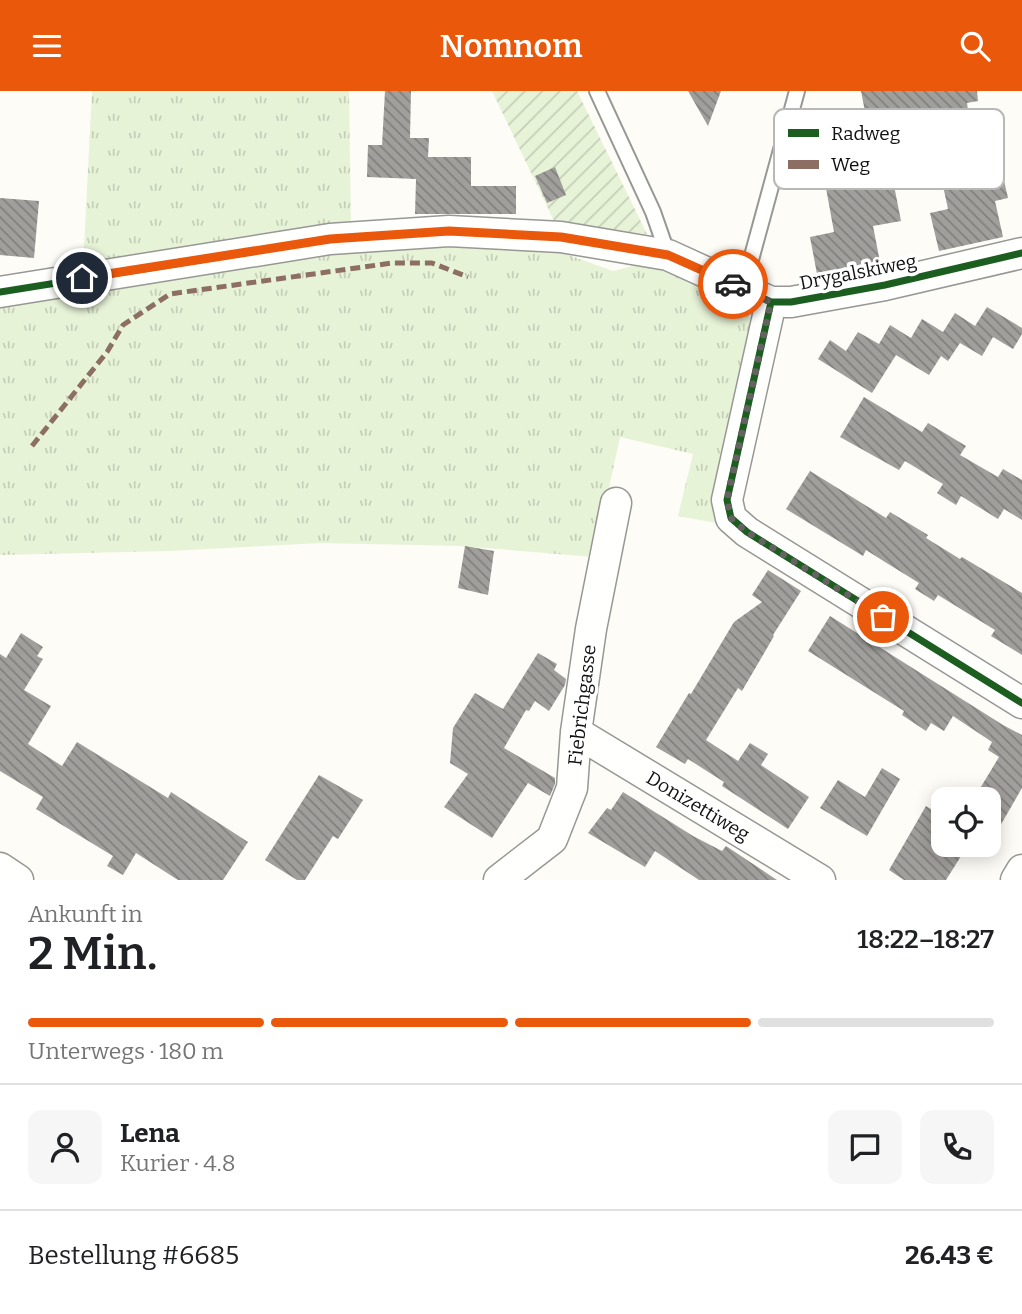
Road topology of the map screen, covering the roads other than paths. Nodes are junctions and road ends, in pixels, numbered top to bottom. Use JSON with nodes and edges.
{"nodes":[{"id":1,"x":597,"y":91,"type":"edge"},
{"id":2,"x":797,"y":91,"type":"edge"},
{"id":3,"x":792,"y":109,"type":"edge"},
{"id":4,"x":774,"y":175,"type":"edge"},
{"id":5,"x":1022,"y":253,"type":"edge"},
{"id":6,"x":668,"y":255,"type":"junction"},
{"id":7,"x":743,"y":289,"type":"junction"},
{"id":8,"x":0,"y":292,"type":"edge"},
{"id":9,"x":771,"y":302,"type":"junction"},
{"id":10,"x":616,"y":503,"type":"dead end"},
{"id":11,"x":1022,"y":703,"type":"edge"},
{"id":12,"x":576,"y":732,"type":"junction"},
{"id":13,"x":0,"y":868,"type":"edge"},
{"id":14,"x":1022,"y":870,"type":"edge"},
{"id":15,"x":18,"y":880,"type":"edge"},
{"id":16,"x":499,"y":880,"type":"edge"},
{"id":17,"x":820,"y":880,"type":"edge"},
{"id":18,"x":1016,"y":880,"type":"edge"}],
"edges":[{"from":1,"to":6,"type":"lane"},
{"from":2,"to":3,"type":"lane"},
{"from":4,"to":7,"type":"lane"},
{"from":5,"to":9,"type":"street","name":"Drygalskiweg"},
{"from":6,"to":7,"type":"street","name":"Drygalskiweg"},
{"from":6,"to":8,"type":"street","name":"Drygalskiweg"},
{"from":7,"to":9,"type":"street","name":"Drygalskiweg"},
{"from":9,"to":11,"type":"street"},
{"from":10,"to":12,"type":"street","name":"Fiebrichgasse"},
{"from":12,"to":16,"type":"street","name":"Fiebrichgasse"},
{"from":12,"to":17,"type":"street","name":"Donizettiweg"},
{"from":13,"to":15,"type":"street"},
{"from":14,"to":18,"type":"street"}]}
